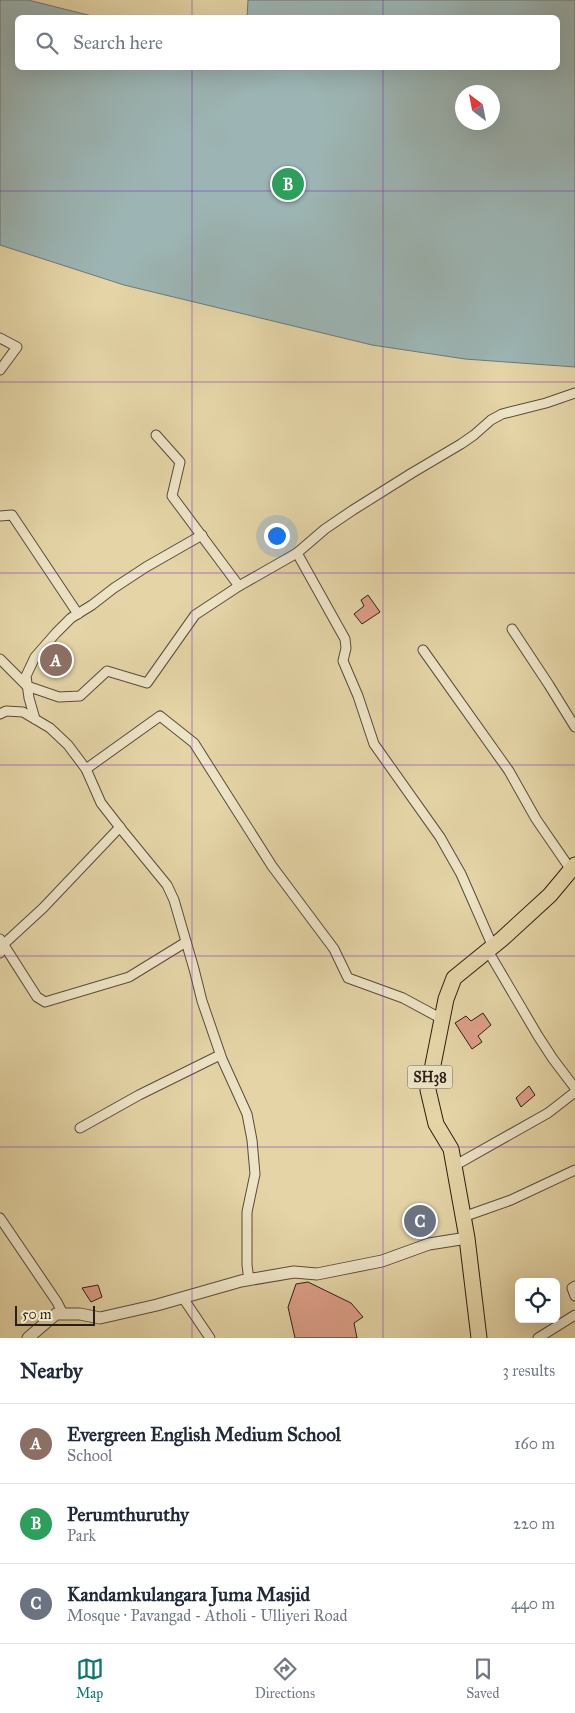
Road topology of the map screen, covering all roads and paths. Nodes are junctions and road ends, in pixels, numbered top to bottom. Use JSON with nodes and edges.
{"nodes":[{"id":1,"x":0,"y":338,"type":"edge"},
{"id":2,"x":0,"y":370,"type":"edge"},
{"id":3,"x":575,"y":393,"type":"edge"},
{"id":4,"x":156,"y":435,"type":"dead end"},
{"id":5,"x":0,"y":516,"type":"edge"},
{"id":6,"x":202,"y":535,"type":"junction"},
{"id":7,"x":297,"y":554,"type":"junction"},
{"id":8,"x":239,"y":586,"type":"junction"},
{"id":9,"x":78,"y":614,"type":"junction"},
{"id":10,"x":512,"y":629,"type":"dead end"},
{"id":11,"x":423,"y":650,"type":"dead end"},
{"id":12,"x":0,"y":659,"type":"edge"},
{"id":13,"x":27,"y":686,"type":"junction"},
{"id":14,"x":0,"y":714,"type":"edge"},
{"id":15,"x":35,"y":719,"type":"junction"},
{"id":16,"x":575,"y":727,"type":"edge"},
{"id":17,"x":86,"y":769,"type":"junction"},
{"id":18,"x":120,"y":827,"type":"junction"},
{"id":19,"x":573,"y":868,"type":"edge"},
{"id":20,"x":186,"y":942,"type":"junction"},
{"id":21,"x":1,"y":945,"type":"edge"},
{"id":22,"x":491,"y":949,"type":"junction"},
{"id":23,"x":442,"y":1019,"type":"junction"},
{"id":24,"x":220,"y":1055,"type":"junction"},
{"id":25,"x":575,"y":1088,"type":"edge"},
{"id":26,"x":575,"y":1092,"type":"edge"},
{"id":27,"x":80,"y":1128,"type":"dead end"},
{"id":28,"x":454,"y":1166,"type":"junction"},
{"id":29,"x":575,"y":1170,"type":"edge"},
{"id":30,"x":463,"y":1217,"type":"junction"},
{"id":31,"x":0,"y":1218,"type":"edge"},
{"id":32,"x":466,"y":1238,"type":"junction"},
{"id":33,"x":249,"y":1280,"type":"junction"},
{"id":34,"x":575,"y":1286,"type":"edge"},
{"id":35,"x":575,"y":1296,"type":"edge"},
{"id":36,"x":183,"y":1298,"type":"junction"},
{"id":37,"x":63,"y":1314,"type":"junction"},
{"id":38,"x":575,"y":1315,"type":"edge"},
{"id":39,"x":28,"y":1338,"type":"edge"},
{"id":40,"x":210,"y":1338,"type":"edge"},
{"id":41,"x":479,"y":1338,"type":"edge"},
{"id":42,"x":538,"y":1338,"type":"edge"}],
"edges":[{"from":1,"to":2,"type":"street"},
{"from":3,"to":7,"type":"street"},
{"from":4,"to":6,"type":"street"},
{"from":5,"to":9,"type":"street"},
{"from":6,"to":8,"type":"street"},
{"from":6,"to":9,"type":"street"},
{"from":7,"to":8,"type":"street"},
{"from":7,"to":22,"type":"street"},
{"from":8,"to":13,"type":"street"},
{"from":9,"to":13,"type":"street"},
{"from":10,"to":16,"type":"street"},
{"from":11,"to":19,"type":"street"},
{"from":12,"to":13,"type":"street"},
{"from":13,"to":15,"type":"street"},
{"from":14,"to":15,"type":"street"},
{"from":15,"to":17,"type":"street"},
{"from":17,"to":18,"type":"street"},
{"from":17,"to":23,"type":"street"},
{"from":18,"to":20,"type":"street"},
{"from":18,"to":21,"type":"street"},
{"from":19,"to":22,"type":"main road","number":"SH38"},
{"from":20,"to":21,"type":"street"},
{"from":20,"to":24,"type":"street"},
{"from":22,"to":23,"type":"main road","number":"SH38"},
{"from":22,"to":25,"type":"street"},
{"from":23,"to":28,"type":"main road","number":"SH38"},
{"from":24,"to":27,"type":"street"},
{"from":24,"to":33,"type":"street"},
{"from":26,"to":28,"type":"street"},
{"from":28,"to":30,"type":"main road","number":"SH38"},
{"from":29,"to":30,"type":"street"},
{"from":30,"to":32,"type":"main road","number":"SH38"},
{"from":31,"to":37,"type":"street"},
{"from":32,"to":33,"type":"street"},
{"from":32,"to":41,"type":"main road","number":"SH38"},
{"from":33,"to":36,"type":"street"},
{"from":34,"to":35,"type":"street"},
{"from":36,"to":37,"type":"street"},
{"from":36,"to":40,"type":"street"},
{"from":37,"to":39,"type":"street"},
{"from":38,"to":42,"type":"street"}]}
